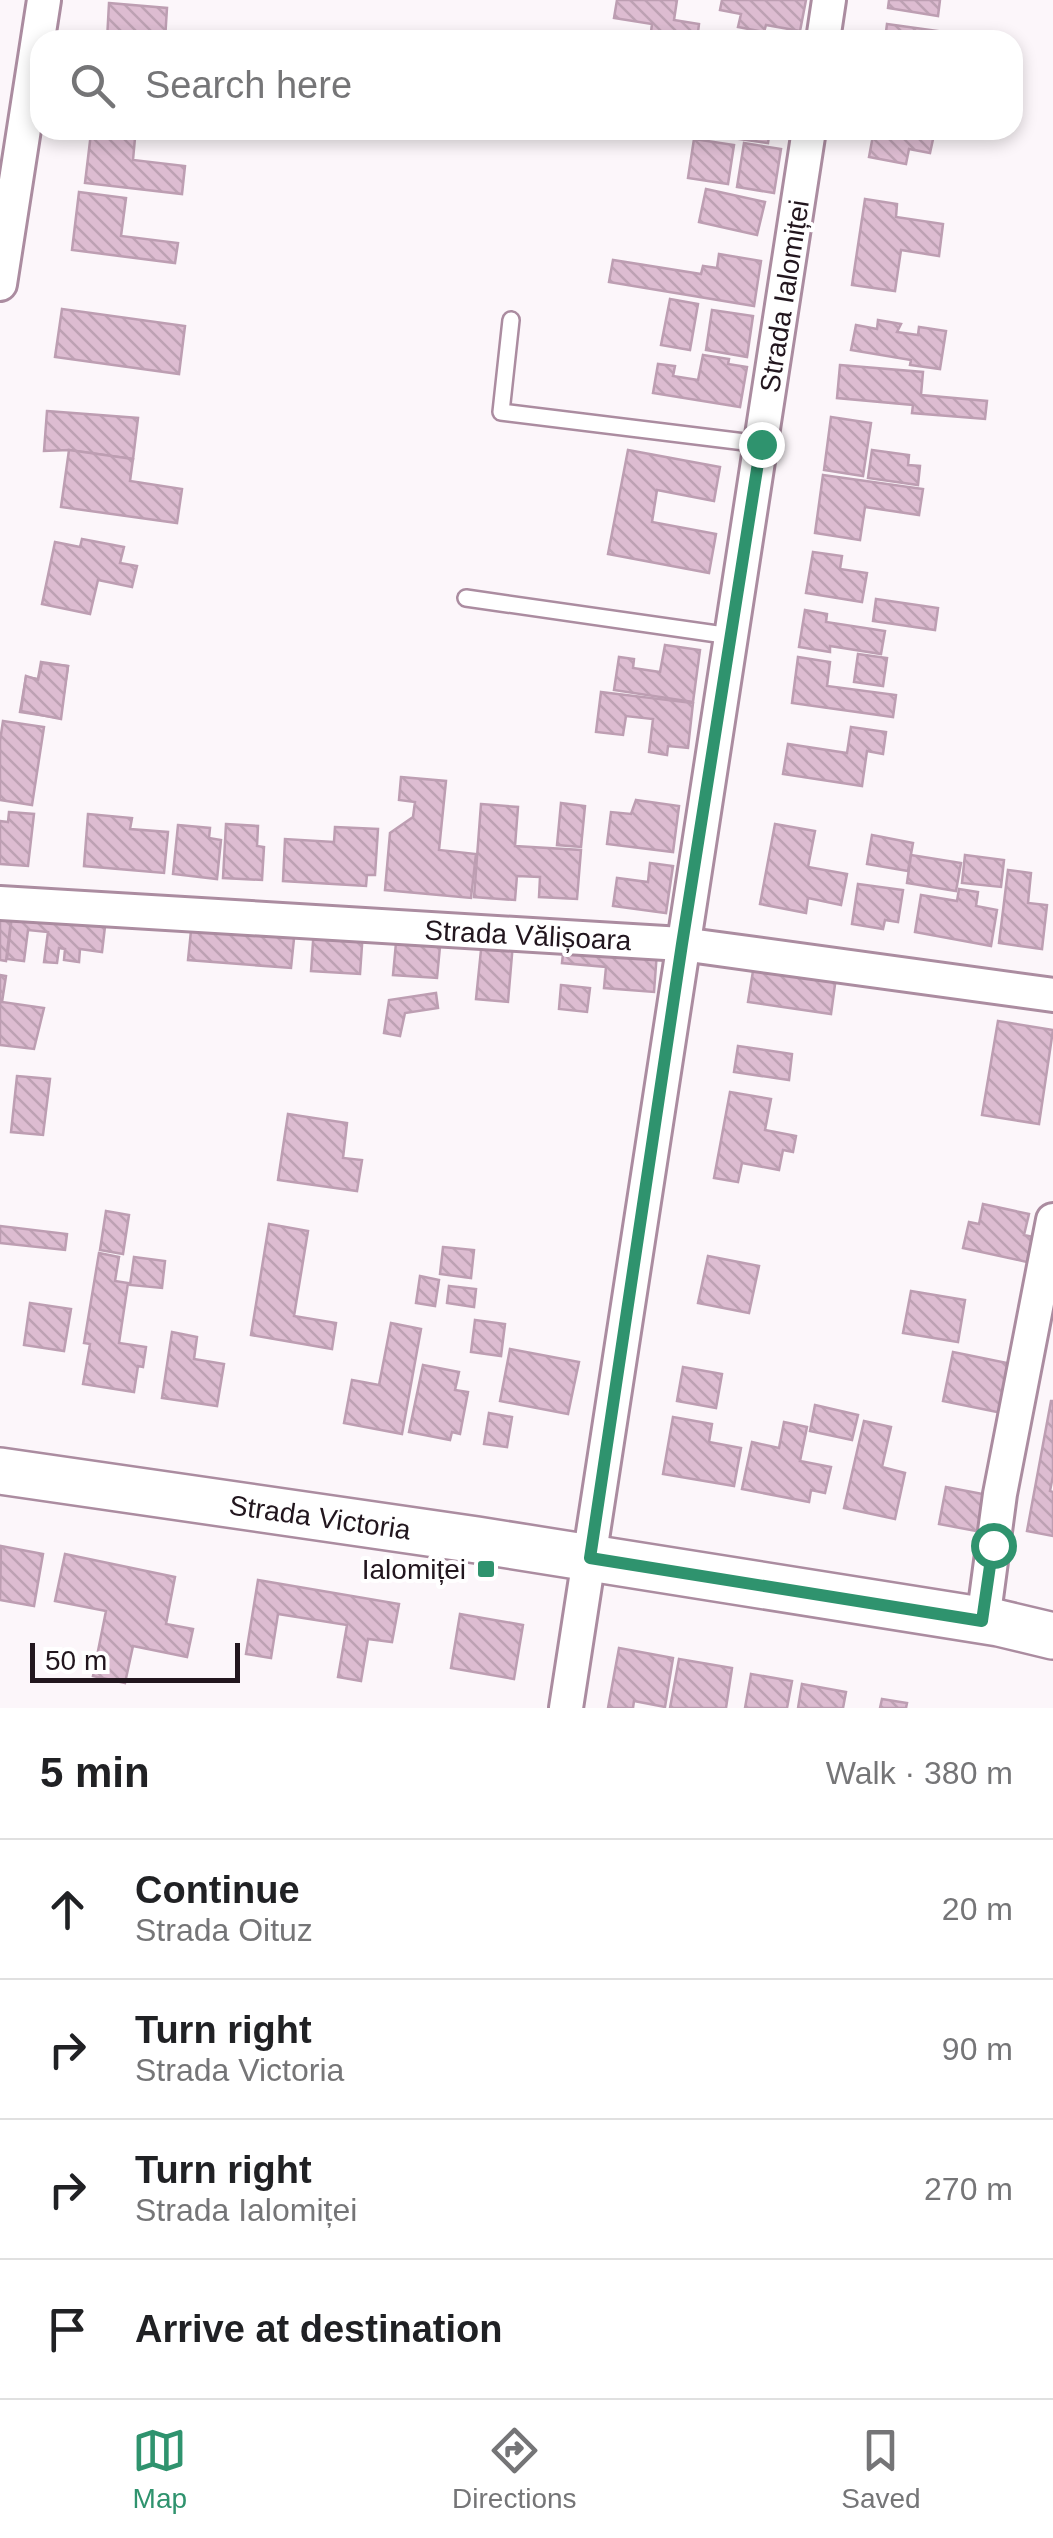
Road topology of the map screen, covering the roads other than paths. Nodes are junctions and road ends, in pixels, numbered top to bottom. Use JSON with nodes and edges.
{"nodes":[{"id":1,"x":44,"y":0,"type":"edge"},
{"id":2,"x":829,"y":0,"type":"edge"},
{"id":3,"x":39,"y":30,"type":"edge"},
{"id":4,"x":824,"y":30,"type":"edge"},
{"id":5,"x":30,"y":90,"type":"edge"},
{"id":6,"x":807,"y":140,"type":"edge"},
{"id":7,"x":0,"y":284,"type":"edge"},
{"id":8,"x":511,"y":320,"type":"dead end"},
{"id":9,"x":761,"y":444,"type":"junction"},
{"id":10,"x":466,"y":598,"type":"dead end"},
{"id":11,"x":731,"y":636,"type":"junction"},
{"id":12,"x":0,"y":903,"type":"edge"},
{"id":13,"x":682,"y":944,"type":"junction"},
{"id":14,"x":1053,"y":995,"type":"edge"},
{"id":15,"x":1053,"y":1220,"type":"edge"},
{"id":16,"x":0,"y":1471,"type":"edge"},
{"id":17,"x":590,"y":1558,"type":"junction"},
{"id":18,"x":982,"y":1621,"type":"junction"},
{"id":19,"x":1053,"y":1636,"type":"edge"},
{"id":20,"x":566,"y":1708,"type":"edge"}],
"edges":[{"from":1,"to":3,"type":"street"},
{"from":2,"to":4,"type":"street"},
{"from":5,"to":7,"type":"street"},
{"from":6,"to":9,"type":"street","name":"Strada Ialomiței"},
{"from":8,"to":9,"type":"lane"},
{"from":9,"to":11,"type":"street","name":"Strada Ialomiței"},
{"from":10,"to":11,"type":"lane"},
{"from":11,"to":13,"type":"street","name":"Strada Ialomiței"},
{"from":12,"to":13,"type":"street","name":"Strada Vălișoara"},
{"from":13,"to":14,"type":"street","name":"Strada Vălișoara"},
{"from":13,"to":17,"type":"street","name":"Strada Ialomiței"},
{"from":15,"to":18,"type":"street"},
{"from":16,"to":17,"type":"street","name":"Strada Victoria"},
{"from":17,"to":18,"type":"street","name":"Strada Victoria"},
{"from":17,"to":20,"type":"street","name":"Strada Ialomiței"},
{"from":18,"to":19,"type":"street","name":"Strada Victoria"}]}
